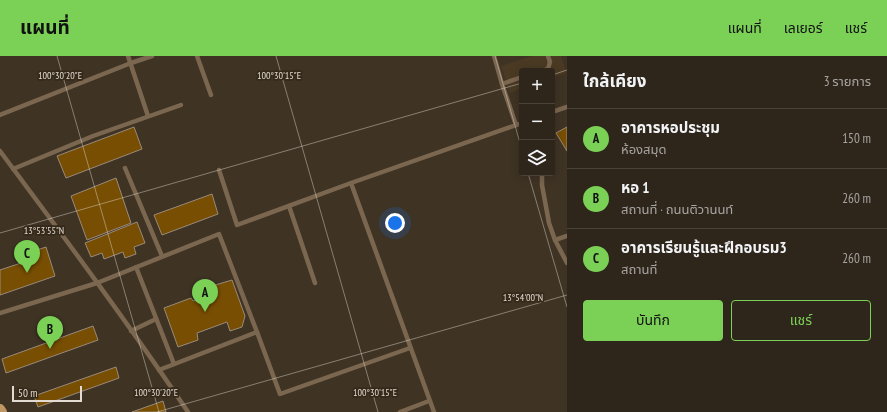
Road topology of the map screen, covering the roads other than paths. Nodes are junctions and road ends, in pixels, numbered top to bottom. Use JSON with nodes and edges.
{"nodes":[{"id":1,"x":128,"y":56,"type":"edge"},
{"id":2,"x":152,"y":56,"type":"edge"},
{"id":3,"x":197,"y":56,"type":"edge"},
{"id":4,"x":496,"y":56,"type":"edge"},
{"id":5,"x":548,"y":56,"type":"edge"},
{"id":6,"x":131,"y":63,"type":"junction"},
{"id":7,"x":548,"y":68,"type":"edge"},
{"id":8,"x":519,"y":79,"type":"edge"},
{"id":9,"x":502,"y":84,"type":"junction"},
{"id":10,"x":211,"y":96,"type":"dead end"},
{"id":11,"x":181,"y":106,"type":"dead end"},
{"id":12,"x":567,"y":107,"type":"edge"},
{"id":13,"x":555,"y":111,"type":"edge"},
{"id":14,"x":0,"y":115,"type":"edge"},
{"id":15,"x":148,"y":116,"type":"junction"},
{"id":16,"x":519,"y":124,"type":"edge"},
{"id":17,"x":516,"y":125,"type":"junction"},
{"id":18,"x":0,"y":151,"type":"edge"},
{"id":19,"x":126,"y":168,"type":"dead end"},
{"id":20,"x":13,"y":169,"type":"junction"},
{"id":21,"x":219,"y":170,"type":"dead end"},
{"id":22,"x":542,"y":176,"type":"edge"},
{"id":23,"x":350,"y":183,"type":"junction"},
{"id":24,"x":289,"y":206,"type":"junction"},
{"id":25,"x":567,"y":236,"type":"edge"},
{"id":26,"x":555,"y":240,"type":"junction"},
{"id":27,"x":162,"y":256,"type":"junction"},
{"id":28,"x":565,"y":256,"type":"edge"},
{"id":29,"x":567,"y":263,"type":"edge"},
{"id":30,"x":136,"y":267,"type":"junction"},
{"id":31,"x":97,"y":283,"type":"junction"},
{"id":32,"x":315,"y":283,"type":"dead end"},
{"id":33,"x":0,"y":313,"type":"edge"},
{"id":34,"x":156,"y":319,"type":"junction"},
{"id":35,"x":132,"y":331,"type":"junction"},
{"id":36,"x":257,"y":332,"type":"junction"},
{"id":37,"x":410,"y":348,"type":"junction"},
{"id":38,"x":174,"y":364,"type":"junction"},
{"id":39,"x":159,"y":370,"type":"junction"},
{"id":40,"x":429,"y":401,"type":"junction"},
{"id":41,"x":0,"y":409,"type":"edge"},
{"id":42,"x":2,"y":412,"type":"edge"},
{"id":43,"x":188,"y":412,"type":"edge"},
{"id":44,"x":400,"y":412,"type":"edge"},
{"id":45,"x":434,"y":412,"type":"edge"}],
"edges":[{"from":1,"to":6,"type":"lane"},
{"from":2,"to":6,"type":"lane"},
{"from":3,"to":10,"type":"lane"},
{"from":4,"to":9,"type":"lane"},
{"from":5,"to":7,"type":"lane"},
{"from":6,"to":14,"type":"lane"},
{"from":6,"to":15,"type":"lane"},
{"from":8,"to":9,"type":"lane"},
{"from":9,"to":17,"type":"lane"},
{"from":11,"to":15,"type":"lane"},
{"from":12,"to":13,"type":"lane"},
{"from":15,"to":20,"type":"lane"},
{"from":16,"to":17,"type":"lane"},
{"from":17,"to":23,"type":"lane"},
{"from":18,"to":20,"type":"lane"},
{"from":19,"to":27,"type":"lane"},
{"from":20,"to":31,"type":"lane"},
{"from":21,"to":24,"type":"lane"},
{"from":22,"to":26,"type":"lane"},
{"from":23,"to":24,"type":"lane"},
{"from":23,"to":37,"type":"lane"},
{"from":24,"to":32,"type":"lane"},
{"from":25,"to":26,"type":"lane"},
{"from":26,"to":28,"type":"lane"},
{"from":27,"to":30,"type":"lane"},
{"from":27,"to":36,"type":"lane"},
{"from":28,"to":29,"type":"lane"},
{"from":30,"to":31,"type":"lane"},
{"from":30,"to":34,"type":"lane"},
{"from":31,"to":33,"type":"lane"},
{"from":31,"to":35,"type":"lane"},
{"from":34,"to":35,"type":"lane"},
{"from":34,"to":38,"type":"lane"},
{"from":35,"to":39,"type":"lane"},
{"from":36,"to":37,"type":"lane"},
{"from":36,"to":38,"type":"lane"},
{"from":37,"to":40,"type":"lane"},
{"from":38,"to":39,"type":"lane"},
{"from":39,"to":43,"type":"lane"},
{"from":40,"to":44,"type":"lane"},
{"from":40,"to":45,"type":"lane"},
{"from":41,"to":42,"type":"main road"}]}
